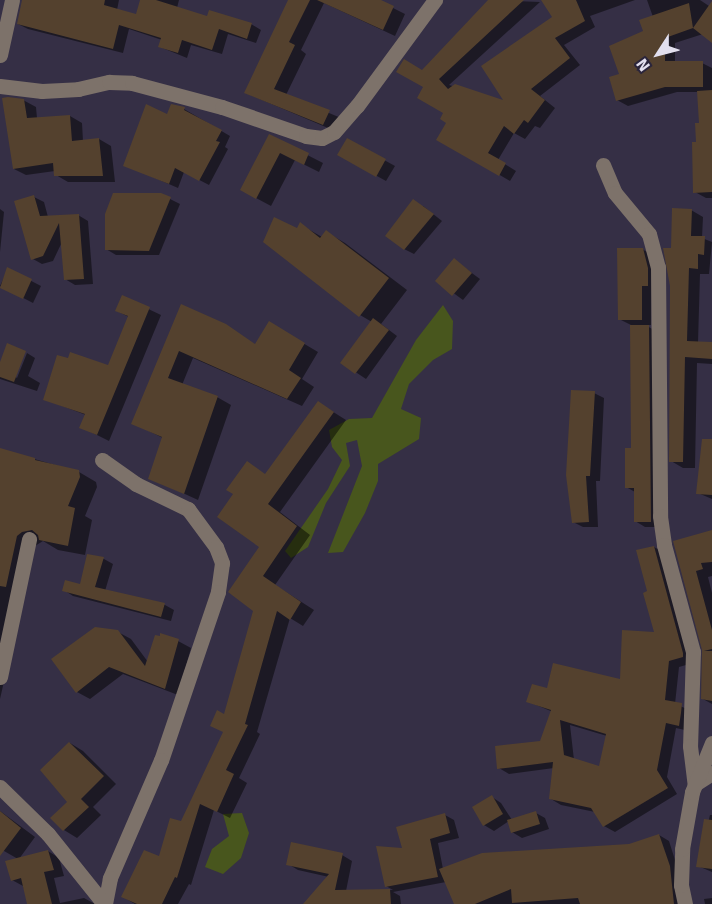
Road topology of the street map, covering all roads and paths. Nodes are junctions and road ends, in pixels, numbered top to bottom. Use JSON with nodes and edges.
{"nodes":[{"id":1,"x":12,"y":0,"type":"edge"},
{"id":2,"x":435,"y":0,"type":"edge"},
{"id":3,"x":0,"y":56,"type":"edge"},
{"id":4,"x":0,"y":86,"type":"edge"},
{"id":5,"x":603,"y":165,"type":"dead end"},
{"id":6,"x":102,"y":460,"type":"dead end"},
{"id":7,"x":29,"y":540,"type":"dead end"},
{"id":8,"x":0,"y":677,"type":"edge"},
{"id":9,"x":712,"y":743,"type":"edge"},
{"id":10,"x":712,"y":773,"type":"edge"},
{"id":11,"x":695,"y":784,"type":"junction"},
{"id":12,"x":0,"y":787,"type":"edge"},
{"id":13,"x":104,"y":904,"type":"edge"},
{"id":14,"x":685,"y":904,"type":"edge"}],
"edges":[{"from":1,"to":3,"type":"street"},
{"from":2,"to":4,"type":"street"},
{"from":5,"to":11,"type":"street"},
{"from":6,"to":13,"type":"street"},
{"from":7,"to":8,"type":"street"},
{"from":9,"to":11,"type":"street"},
{"from":10,"to":11,"type":"street"},
{"from":11,"to":14,"type":"street"},
{"from":12,"to":13,"type":"street"}]}
